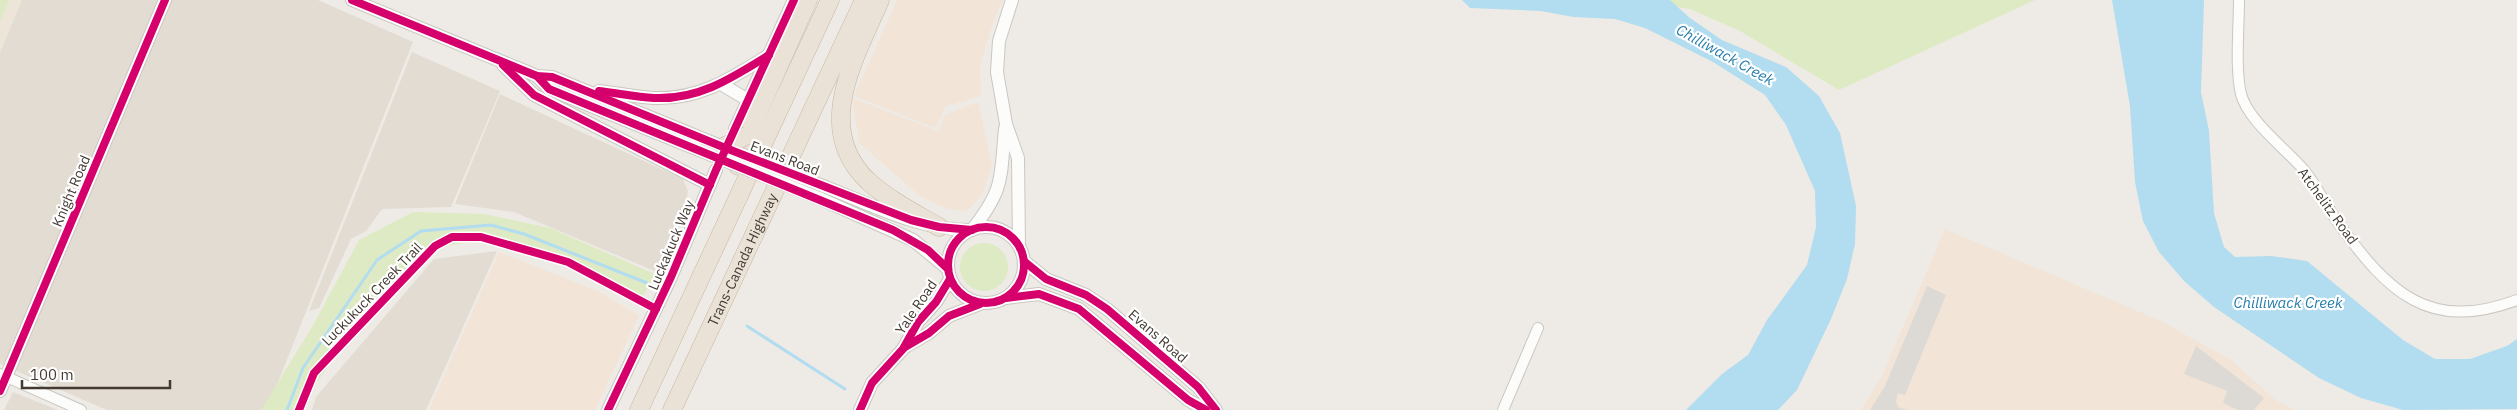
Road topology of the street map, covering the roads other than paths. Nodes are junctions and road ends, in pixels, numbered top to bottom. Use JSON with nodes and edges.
{"nodes":[{"id":1,"x":165,"y":0,"type":"edge"},
{"id":2,"x":352,"y":0,"type":"edge"},
{"id":3,"x":794,"y":0,"type":"edge"},
{"id":4,"x":808,"y":0,"type":"edge"},
{"id":5,"x":830,"y":0,"type":"edge"},
{"id":6,"x":864,"y":0,"type":"edge"},
{"id":7,"x":880,"y":0,"type":"edge"},
{"id":8,"x":1012,"y":0,"type":"edge"},
{"id":9,"x":2239,"y":0,"type":"edge"},
{"id":10,"x":769,"y":55,"type":"junction"},
{"id":11,"x":498,"y":60,"type":"junction"},
{"id":12,"x":537,"y":76,"type":"junction"},
{"id":13,"x":721,"y":84,"type":"junction"},
{"id":14,"x":584,"y":90,"type":"junction"},
{"id":15,"x":748,"y":100,"type":"junction"},
{"id":16,"x":1006,"y":124,"type":"junction"},
{"id":17,"x":741,"y":132,"type":"junction"},
{"id":18,"x":701,"y":144,"type":"junction"},
{"id":19,"x":722,"y":147,"type":"junction"},
{"id":20,"x":740,"y":160,"type":"junction"},
{"id":21,"x":716,"y":170,"type":"dead end"},
{"id":22,"x":710,"y":185,"type":"junction"},
{"id":23,"x":821,"y":192,"type":"junction"},
{"id":24,"x":939,"y":227,"type":"junction"},
{"id":25,"x":972,"y":230,"type":"junction"},
{"id":26,"x":1019,"y":246,"type":"junction"},
{"id":27,"x":1024,"y":262,"type":"junction"},
{"id":28,"x":948,"y":273,"type":"junction"},
{"id":29,"x":1006,"y":298,"type":"junction"},
{"id":30,"x":2517,"y":300,"type":"edge"},
{"id":31,"x":980,"y":304,"type":"junction"},
{"id":32,"x":1538,"y":328,"type":"dead end"},
{"id":33,"x":903,"y":349,"type":"junction"},
{"id":34,"x":4,"y":376,"type":"edge"},
{"id":35,"x":0,"y":390,"type":"edge"},
{"id":36,"x":81,"y":410,"type":"edge"},
{"id":37,"x":608,"y":410,"type":"edge"},
{"id":38,"x":639,"y":410,"type":"edge"},
{"id":39,"x":672,"y":410,"type":"edge"},
{"id":40,"x":860,"y":410,"type":"edge"},
{"id":41,"x":1206,"y":410,"type":"edge"},
{"id":42,"x":1216,"y":410,"type":"edge"},
{"id":43,"x":1503,"y":410,"type":"edge"}],
"edges":[{"from":1,"to":34,"type":"street","name":"Knight Road"},
{"from":2,"to":11,"type":"street","name":"Evans Road"},
{"from":3,"to":10,"type":"street"},
{"from":4,"to":17,"type":"highway"},
{"from":5,"to":38,"type":"highway"},
{"from":6,"to":39,"type":"highway","name":"Trans-Canada Highway"},
{"from":7,"to":24,"type":"highway"},
{"from":8,"to":16,"type":"street"},
{"from":9,"to":30,"type":"street","name":"Atchelitz Road"},
{"from":10,"to":13,"type":"street"},
{"from":10,"to":15,"type":"street"},
{"from":11,"to":12,"type":"street","name":"Evans Road"},
{"from":11,"to":22,"type":"street"},
{"from":12,"to":14,"type":"street","name":"Evans Road"},
{"from":12,"to":18,"type":"street","name":"Evans Road"},
{"from":13,"to":14,"type":"street"},
{"from":13,"to":15,"type":"street"},
{"from":14,"to":18,"type":"street","name":"Evans Road"},
{"from":15,"to":17,"type":"street"},
{"from":16,"to":25,"type":"street"},
{"from":16,"to":26,"type":"street"},
{"from":17,"to":19,"type":"highway","bridge":true},
{"from":17,"to":20,"type":"highway"},
{"from":18,"to":19,"type":"street","name":"Evans Road"},
{"from":18,"to":20,"type":"street","name":"Evans Road","bridge":true},
{"from":19,"to":20,"type":"street","name":"Evans Road","bridge":true},
{"from":20,"to":23,"type":"street","name":"Evans Road","bridge":true},
{"from":21,"to":22,"type":"street","name":"Luckakuck Way"},
{"from":22,"to":37,"type":"street","name":"Luckakuck Way"},
{"from":23,"to":24,"type":"street","name":"Evans Road"},
{"from":23,"to":28,"type":"street","name":"Evans Road"},
{"from":24,"to":25,"type":"street","name":"Evans Road"},
{"from":25,"to":26,"type":"street"},
{"from":25,"to":28,"type":"street"},
{"from":26,"to":27,"type":"street"},
{"from":27,"to":29,"type":"street"},
{"from":27,"to":42,"type":"street","name":"Evans Road"},
{"from":28,"to":31,"type":"street"},
{"from":28,"to":33,"type":"street","name":"Yale Road"},
{"from":29,"to":31,"type":"street"},
{"from":29,"to":41,"type":"street","name":"Evans Road"},
{"from":31,"to":33,"type":"street","name":"Yale Road"},
{"from":32,"to":43,"type":"street"},
{"from":33,"to":40,"type":"street","name":"Yale Road"},
{"from":34,"to":35,"type":"street","name":"Knight Road"},
{"from":34,"to":36,"type":"street"}]}
